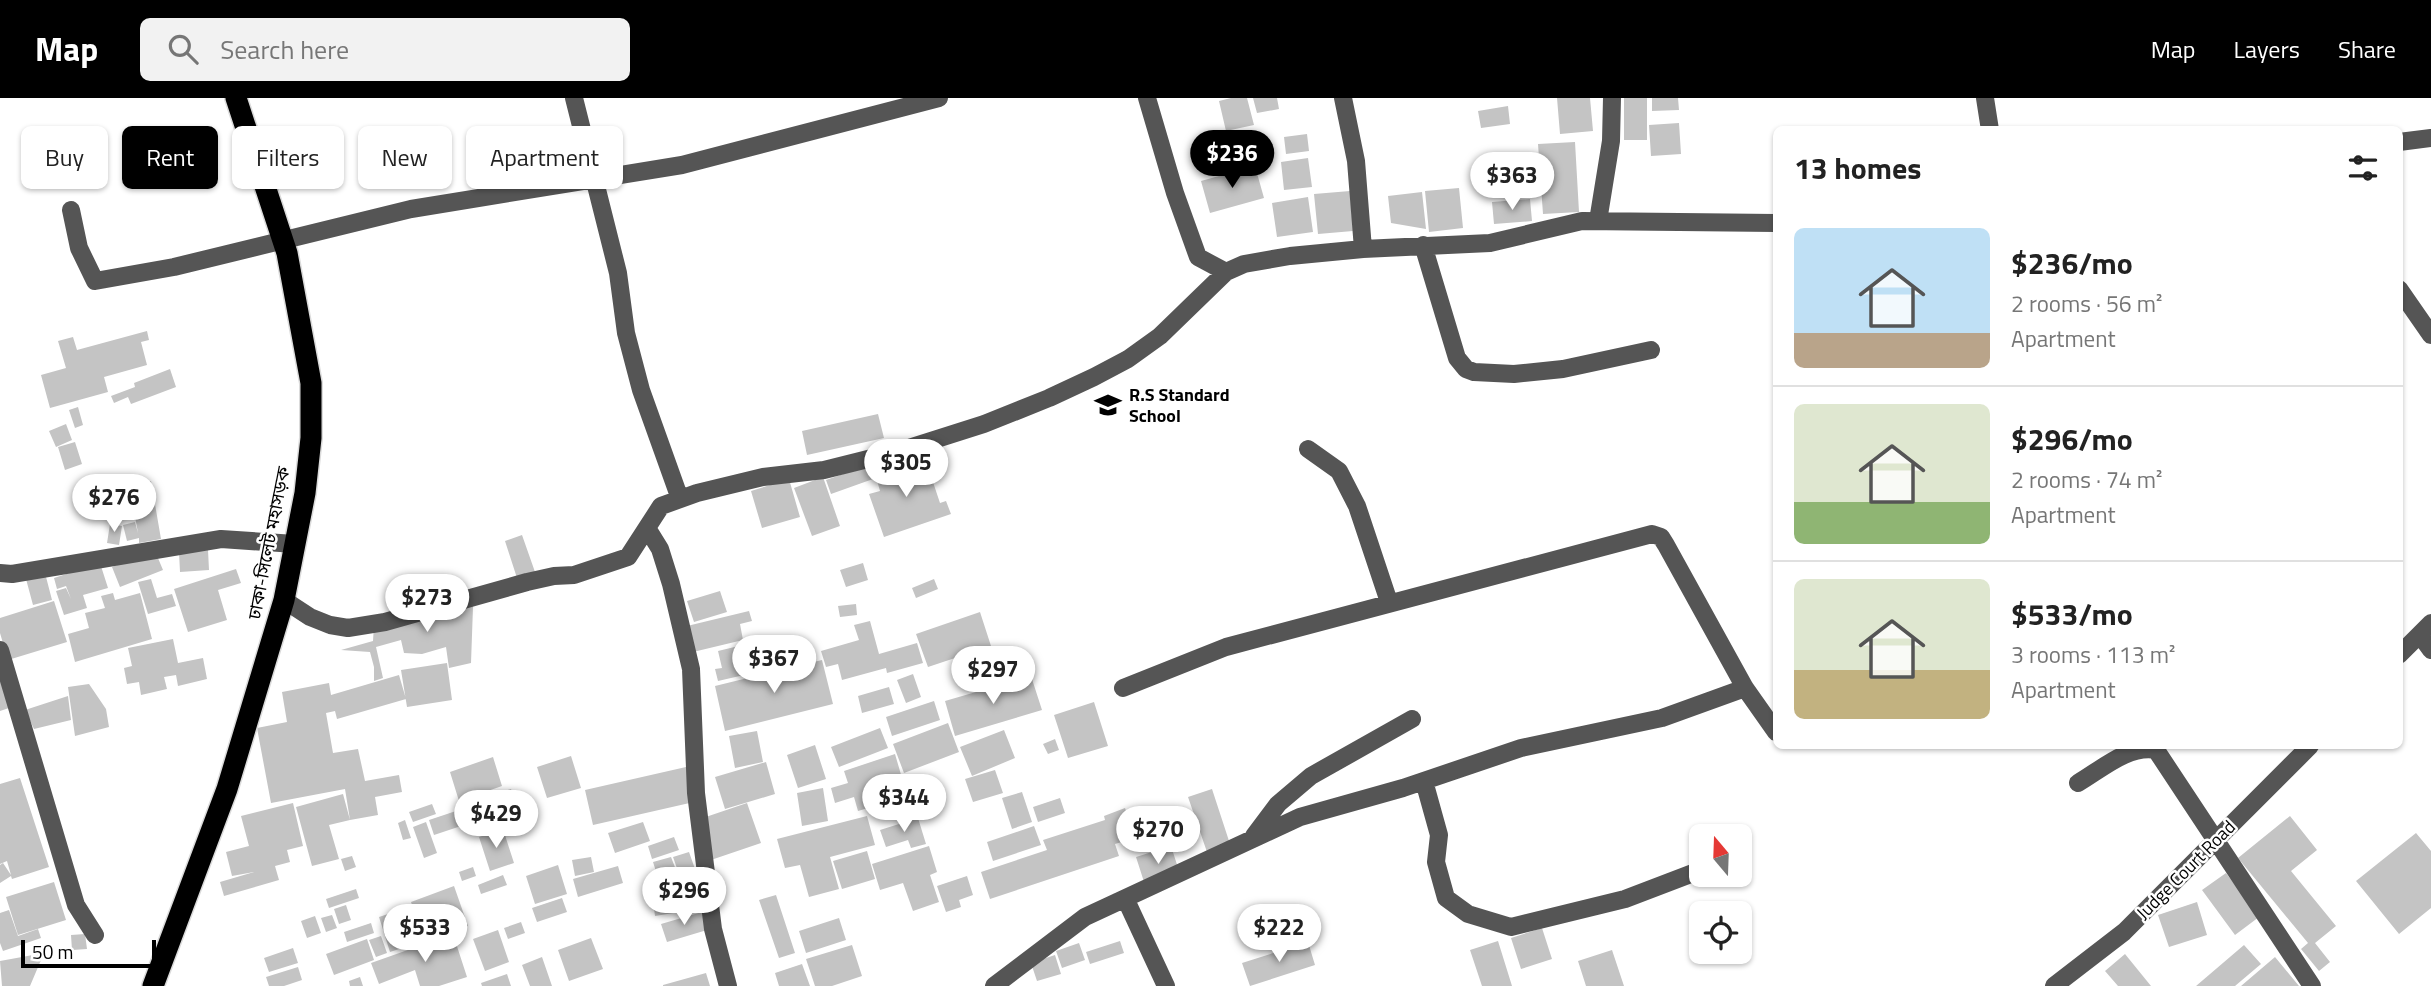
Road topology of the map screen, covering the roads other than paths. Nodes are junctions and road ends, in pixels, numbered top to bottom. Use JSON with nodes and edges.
{"nodes":[{"id":1,"x":236,"y":98,"type":"edge"},
{"id":2,"x":574,"y":98,"type":"edge"},
{"id":3,"x":939,"y":98,"type":"edge"},
{"id":4,"x":1147,"y":98,"type":"edge"},
{"id":5,"x":1343,"y":98,"type":"edge"},
{"id":6,"x":1612,"y":98,"type":"edge"},
{"id":7,"x":1985,"y":98,"type":"edge"},
{"id":8,"x":582,"y":126,"type":"edge"},
{"id":9,"x":1989,"y":126,"type":"edge"},
{"id":10,"x":2431,"y":138,"type":"edge"},
{"id":11,"x":2403,"y":142,"type":"edge"},
{"id":12,"x":623,"y":175,"type":"edge"},
{"id":13,"x":539,"y":189,"type":"edge"},
{"id":14,"x":598,"y":189,"type":"edge"},
{"id":15,"x":71,"y":210,"type":"dead end"},
{"id":16,"x":1598,"y":221,"type":"junction"},
{"id":17,"x":1773,"y":223,"type":"edge"},
{"id":18,"x":283,"y":240,"type":"junction"},
{"id":19,"x":1423,"y":245,"type":"junction"},
{"id":20,"x":1363,"y":249,"type":"junction"},
{"id":21,"x":1226,"y":272,"type":"junction"},
{"id":22,"x":2403,"y":295,"type":"edge"},
{"id":23,"x":2431,"y":335,"type":"edge"},
{"id":24,"x":1651,"y":350,"type":"dead end"},
{"id":25,"x":1308,"y":449,"type":"dead end"},
{"id":26,"x":680,"y":499,"type":"junction"},
{"id":27,"x":647,"y":528,"type":"junction"},
{"id":28,"x":295,"y":544,"type":"junction"},
{"id":29,"x":0,"y":573,"type":"edge"},
{"id":30,"x":284,"y":600,"type":"junction"},
{"id":31,"x":1389,"y":602,"type":"junction"},
{"id":32,"x":2425,"y":629,"type":"edge"},
{"id":33,"x":0,"y":650,"type":"edge"},
{"id":34,"x":2431,"y":650,"type":"edge"},
{"id":35,"x":2403,"y":651,"type":"edge"},
{"id":36,"x":1123,"y":688,"type":"dead end"},
{"id":37,"x":1745,"y":688,"type":"junction"},
{"id":38,"x":1412,"y":719,"type":"dead end"},
{"id":39,"x":1773,"y":728,"type":"edge"},
{"id":40,"x":2140,"y":749,"type":"edge"},
{"id":41,"x":2150,"y":749,"type":"edge"},
{"id":42,"x":2307,"y":749,"type":"edge"},
{"id":43,"x":1424,"y":781,"type":"junction"},
{"id":44,"x":2078,"y":783,"type":"dead end"},
{"id":45,"x":1252,"y":839,"type":"junction"},
{"id":46,"x":2215,"y":841,"type":"junction"},
{"id":47,"x":1689,"y":875,"type":"edge"},
{"id":48,"x":1126,"y":900,"type":"junction"},
{"id":49,"x":95,"y":935,"type":"dead end"},
{"id":50,"x":153,"y":986,"type":"edge"},
{"id":51,"x":728,"y":986,"type":"edge"},
{"id":52,"x":994,"y":986,"type":"edge"},
{"id":53,"x":1166,"y":986,"type":"edge"},
{"id":54,"x":2054,"y":986,"type":"edge"},
{"id":55,"x":2312,"y":986,"type":"edge"}],
"edges":[{"from":1,"to":18,"type":"highway","name":"ঢাকা-সিলেট মহাসড়ক"},
{"from":2,"to":8,"type":"street"},
{"from":3,"to":12,"type":"street"},
{"from":4,"to":21,"type":"street"},
{"from":5,"to":20,"type":"street"},
{"from":6,"to":16,"type":"street"},
{"from":7,"to":9,"type":"street"},
{"from":10,"to":11,"type":"street"},
{"from":13,"to":18,"type":"street"},
{"from":14,"to":26,"type":"street"},
{"from":15,"to":18,"type":"street"},
{"from":16,"to":17,"type":"street"},
{"from":16,"to":19,"type":"street"},
{"from":18,"to":28,"type":"highway","name":"ঢাকা-সিলেট মহাসড়ক"},
{"from":19,"to":20,"type":"street"},
{"from":19,"to":24,"type":"street"},
{"from":20,"to":21,"type":"street"},
{"from":21,"to":26,"type":"street"},
{"from":22,"to":23,"type":"street"},
{"from":25,"to":31,"type":"street"},
{"from":26,"to":27,"type":"street"},
{"from":27,"to":30,"type":"street"},
{"from":27,"to":51,"type":"street"},
{"from":28,"to":29,"type":"street"},
{"from":28,"to":30,"type":"highway","name":"ঢাকা-সিলেট মহাসড়ক"},
{"from":30,"to":50,"type":"highway","name":"ঢাকা-সিলেট মহাসড়ক"},
{"from":31,"to":36,"type":"street"},
{"from":31,"to":37,"type":"street"},
{"from":32,"to":34,"type":"street"},
{"from":32,"to":35,"type":"street"},
{"from":33,"to":49,"type":"street"},
{"from":37,"to":39,"type":"street"},
{"from":37,"to":43,"type":"street"},
{"from":38,"to":45,"type":"street"},
{"from":40,"to":44,"type":"street"},
{"from":41,"to":46,"type":"street"},
{"from":42,"to":46,"type":"street","name":"Judge Court Road"},
{"from":43,"to":45,"type":"street"},
{"from":43,"to":47,"type":"street"},
{"from":45,"to":48,"type":"street"},
{"from":46,"to":54,"type":"street","name":"Judge Court Road"},
{"from":46,"to":55,"type":"street"},
{"from":48,"to":52,"type":"street"},
{"from":48,"to":53,"type":"street"}]}
